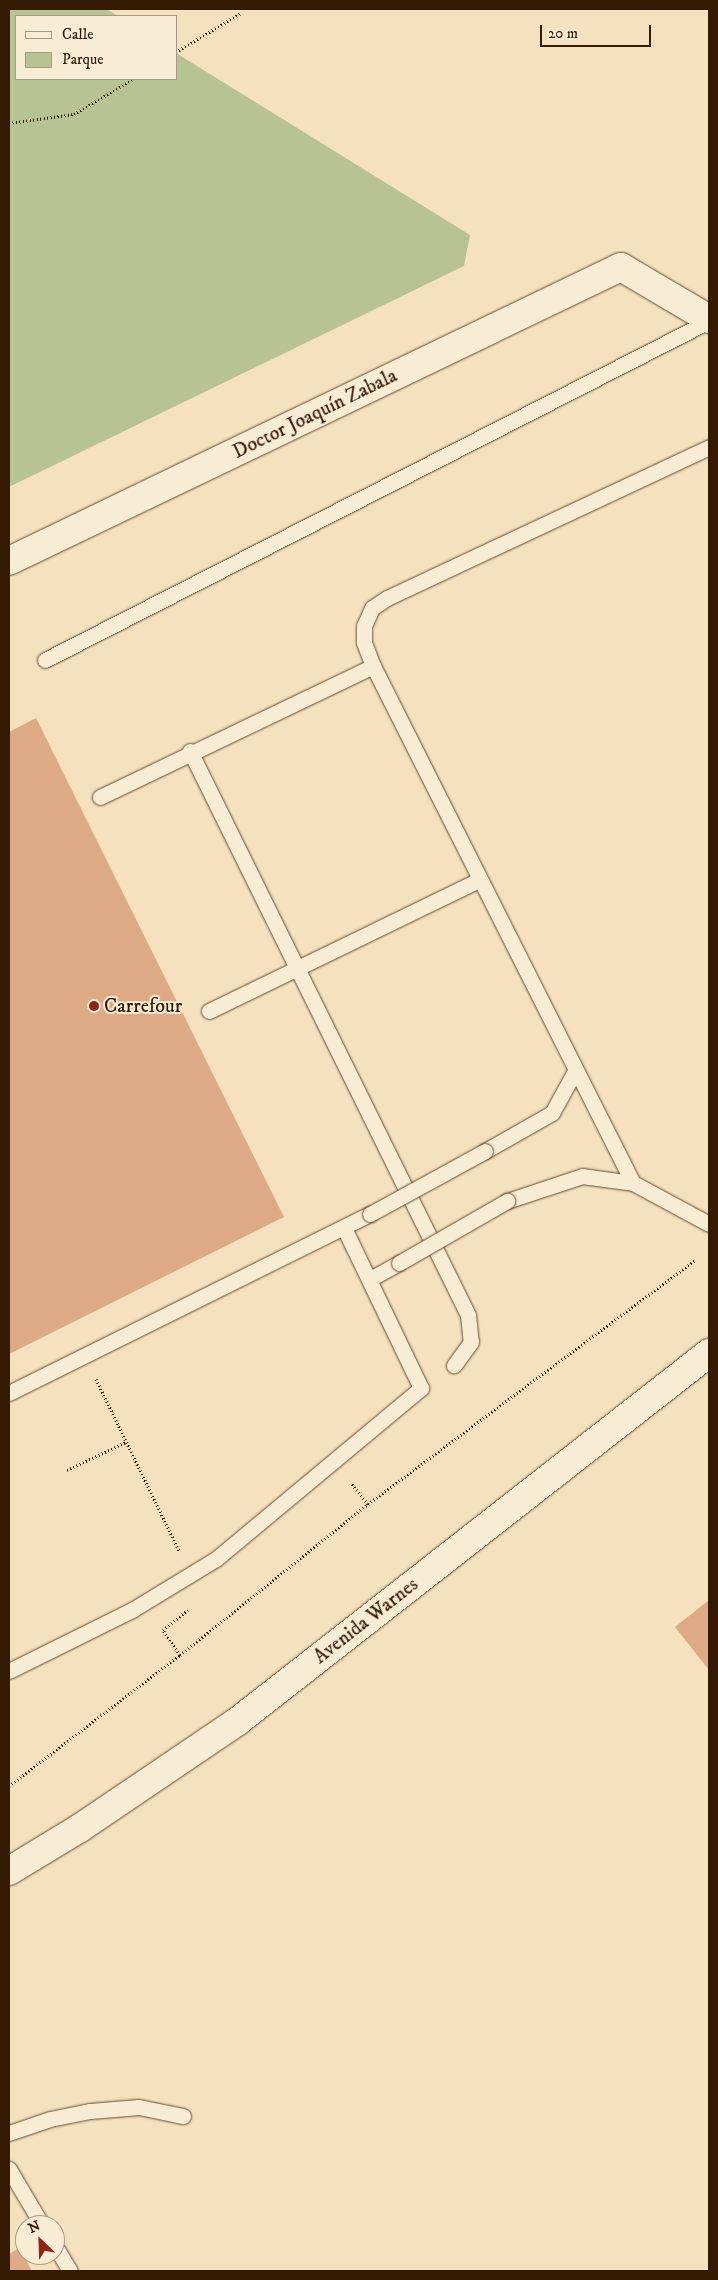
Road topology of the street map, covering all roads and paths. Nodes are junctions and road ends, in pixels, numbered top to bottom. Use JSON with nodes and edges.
{"nodes":[{"id":1,"x":241,"y":13,"type":"dead end"},
{"id":2,"x":178,"y":51,"type":"edge"},
{"id":3,"x":131,"y":80,"type":"edge"},
{"id":4,"x":9,"y":123,"type":"edge"},
{"id":5,"x":709,"y":320,"type":"edge"},
{"id":6,"x":709,"y":447,"type":"edge"},
{"id":7,"x":9,"y":560,"type":"edge"},
{"id":8,"x":45,"y":660,"type":"dead end"},
{"id":9,"x":373,"y":666,"type":"junction"},
{"id":10,"x":190,"y":751,"type":"junction"},
{"id":11,"x":100,"y":797,"type":"dead end"},
{"id":12,"x":479,"y":880,"type":"junction"},
{"id":13,"x":298,"y":969,"type":"junction"},
{"id":14,"x":209,"y":1011,"type":"dead end"},
{"id":15,"x":574,"y":1072,"type":"junction"},
{"id":16,"x":633,"y":1183,"type":"junction"},
{"id":17,"x":709,"y":1224,"type":"edge"},
{"id":18,"x":344,"y":1228,"type":"junction"},
{"id":19,"x":695,"y":1260,"type":"dead end"},
{"id":20,"x":370,"y":1279,"type":"junction"},
{"id":21,"x":709,"y":1354,"type":"edge"},
{"id":22,"x":85,"y":1356,"type":"junction"},
{"id":23,"x":454,"y":1365,"type":"dead end"},
{"id":24,"x":9,"y":1393,"type":"edge"},
{"id":25,"x":126,"y":1442,"type":"junction"},
{"id":26,"x":67,"y":1470,"type":"dead end"},
{"id":27,"x":352,"y":1483,"type":"dead end"},
{"id":28,"x":368,"y":1504,"type":"junction"},
{"id":29,"x":190,"y":1574,"type":"junction"},
{"id":30,"x":180,"y":1655,"type":"junction"},
{"id":31,"x":9,"y":1671,"type":"edge"},
{"id":32,"x":9,"y":1786,"type":"edge"},
{"id":33,"x":9,"y":1871,"type":"edge"},
{"id":34,"x":183,"y":2116,"type":"dead end"},
{"id":35,"x":9,"y":2133,"type":"edge"},
{"id":36,"x":9,"y":2169,"type":"edge"},
{"id":37,"x":36,"y":2215,"type":"edge"}],
"edges":[{"from":1,"to":2,"type":"path"},
{"from":3,"to":4,"type":"path"},
{"from":5,"to":7,"type":"main road","name":"Doctor Joaquín Zabala"},
{"from":5,"to":8,"type":"lane"},
{"from":6,"to":9,"type":"lane"},
{"from":9,"to":10,"type":"lane"},
{"from":9,"to":12,"type":"lane"},
{"from":10,"to":11,"type":"lane"},
{"from":10,"to":13,"type":"lane"},
{"from":12,"to":13,"type":"lane"},
{"from":12,"to":15,"type":"lane"},
{"from":13,"to":14,"type":"lane"},
{"from":13,"to":23,"type":"lane"},
{"from":15,"to":16,"type":"lane"},
{"from":15,"to":18,"type":"lane","bridge":true},
{"from":16,"to":17,"type":"lane"},
{"from":16,"to":20,"type":"lane","bridge":true},
{"from":18,"to":20,"type":"lane"},
{"from":18,"to":22,"type":"lane"},
{"from":19,"to":28,"type":"path"},
{"from":20,"to":29,"type":"lane"},
{"from":21,"to":33,"type":"main road","name":"Avenida Warnes"},
{"from":22,"to":24,"type":"lane"},
{"from":22,"to":25,"type":"path"},
{"from":25,"to":26,"type":"path"},
{"from":25,"to":29,"type":"path"},
{"from":27,"to":28,"type":"path"},
{"from":28,"to":30,"type":"path"},
{"from":29,"to":30,"type":"path"},
{"from":29,"to":31,"type":"lane"},
{"from":30,"to":32,"type":"path"},
{"from":34,"to":35,"type":"lane"},
{"from":36,"to":37,"type":"lane"}]}
